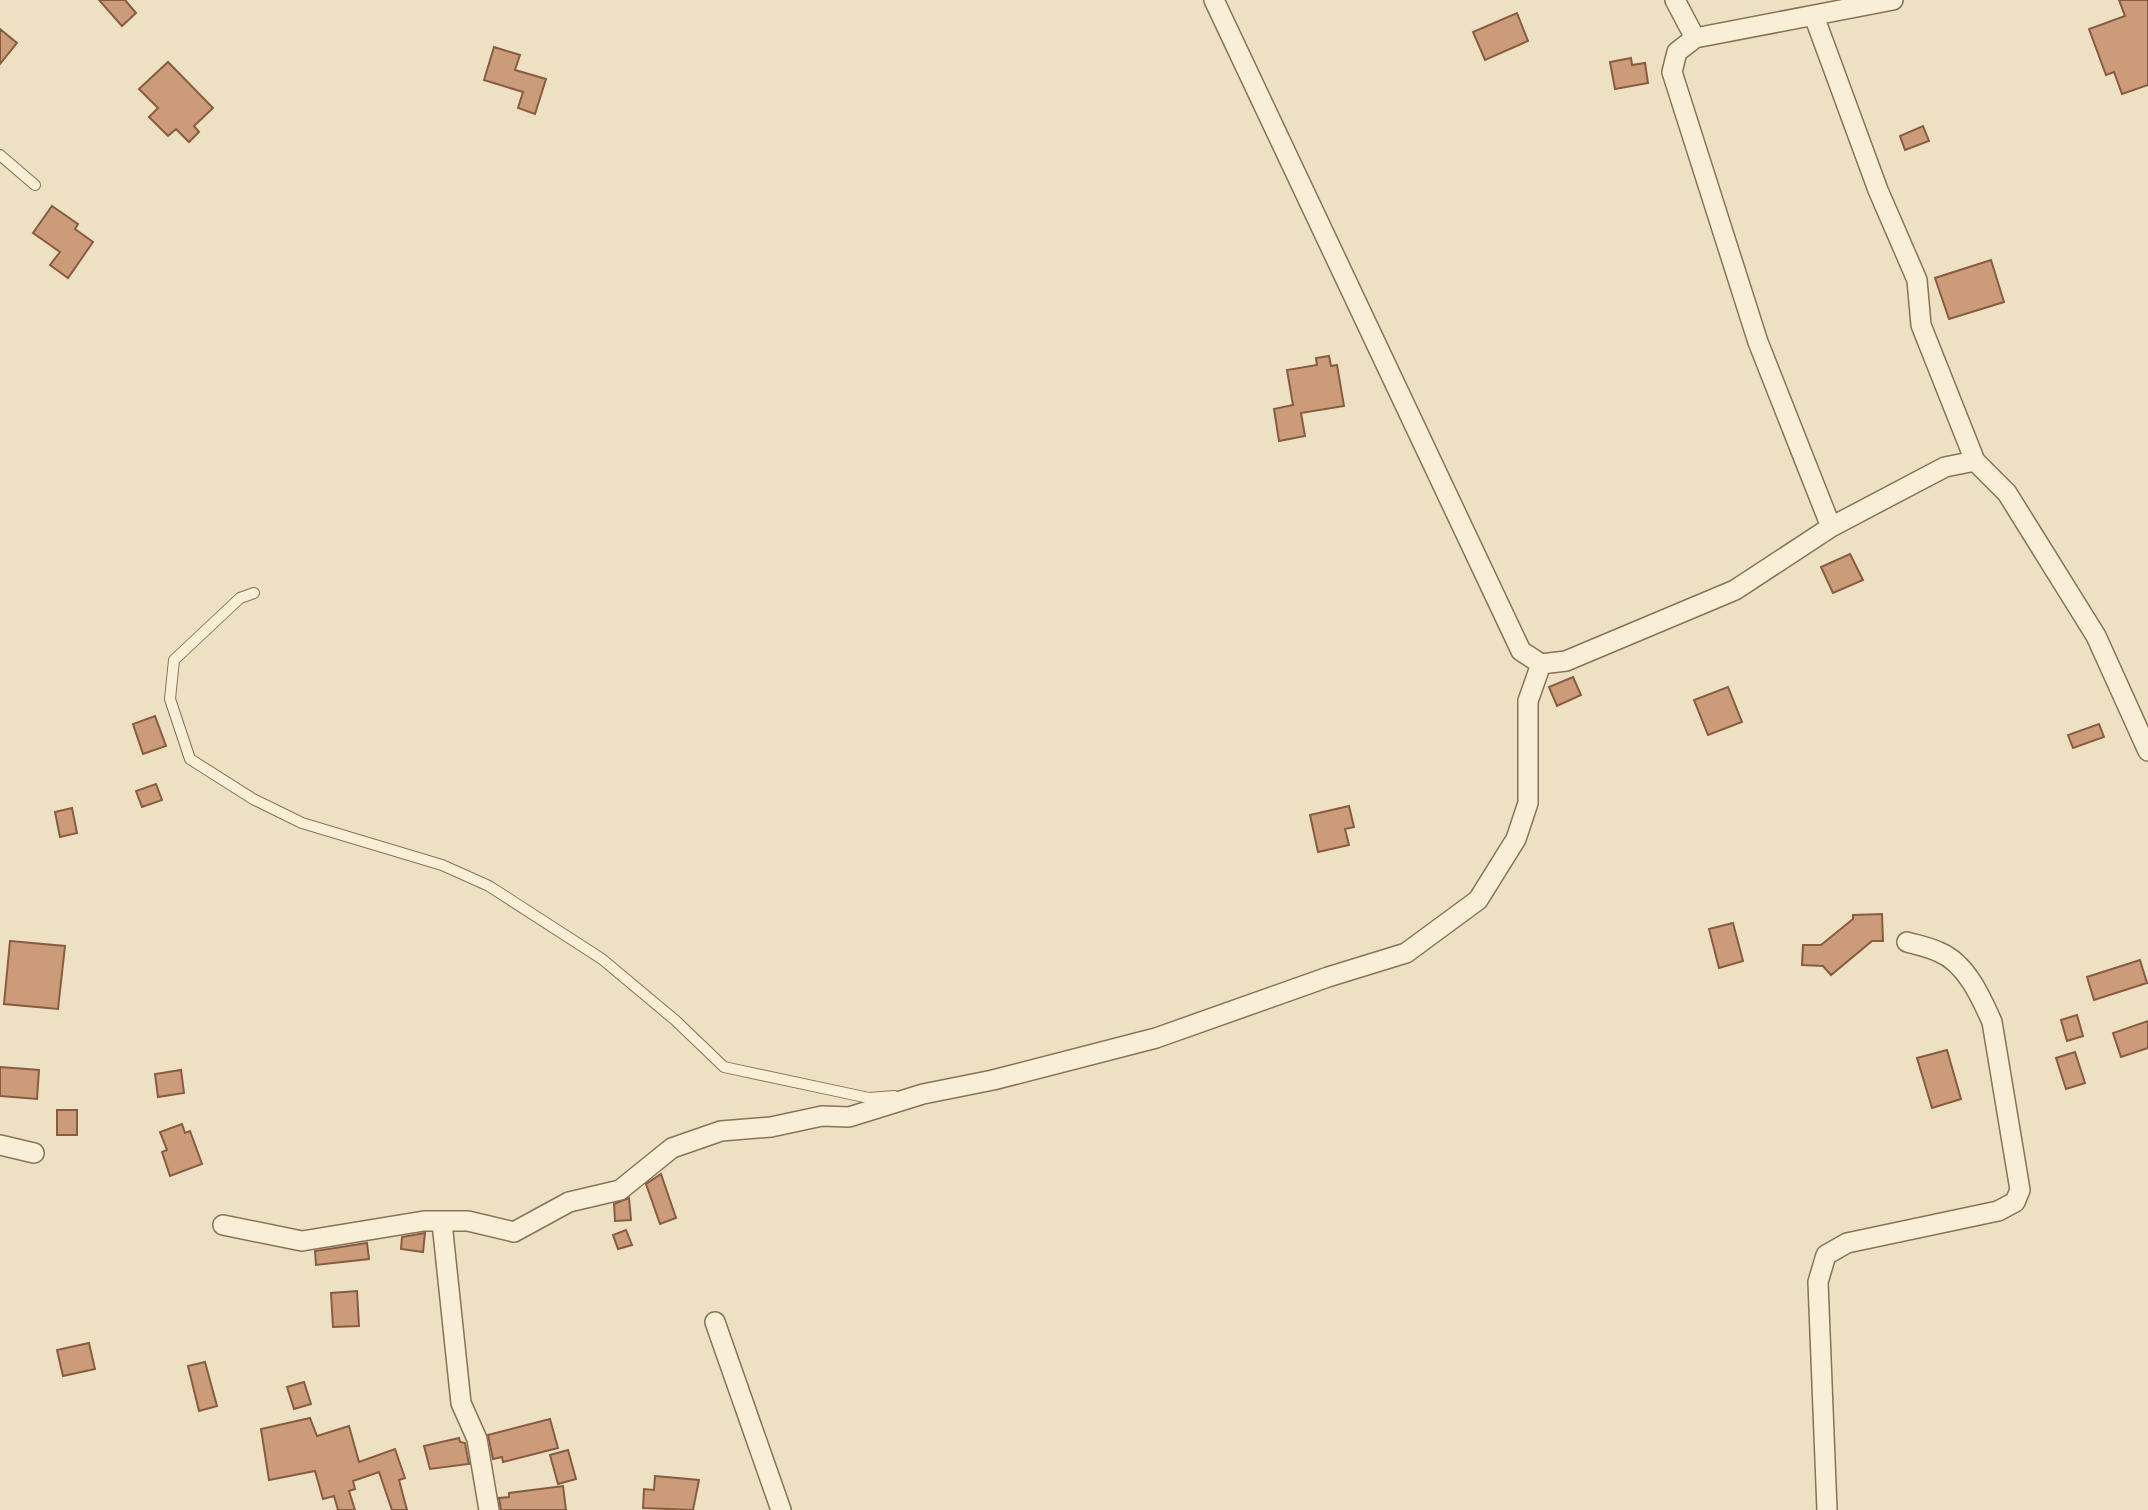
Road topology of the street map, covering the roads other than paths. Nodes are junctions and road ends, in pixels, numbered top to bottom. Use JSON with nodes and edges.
{"nodes":[{"id":1,"x":1214,"y":0,"type":"edge"},
{"id":2,"x":1675,"y":0,"type":"edge"},
{"id":3,"x":1893,"y":0,"type":"edge"},
{"id":4,"x":1814,"y":16,"type":"junction"},
{"id":5,"x":1695,"y":38,"type":"junction"},
{"id":6,"x":0,"y":155,"type":"edge"},
{"id":7,"x":35,"y":185,"type":"dead end"},
{"id":8,"x":1975,"y":461,"type":"junction"},
{"id":9,"x":1831,"y":527,"type":"junction"},
{"id":10,"x":254,"y":593,"type":"dead end"},
{"id":11,"x":1541,"y":664,"type":"junction"},
{"id":12,"x":2148,"y":751,"type":"edge"},
{"id":13,"x":1907,"y":942,"type":"dead end"},
{"id":14,"x":923,"y":1094,"type":"junction"},
{"id":15,"x":0,"y":1145,"type":"edge"},
{"id":16,"x":34,"y":1153,"type":"dead end"},
{"id":17,"x":442,"y":1223,"type":"junction"},
{"id":18,"x":223,"y":1225,"type":"dead end"},
{"id":19,"x":715,"y":1322,"type":"dead end"},
{"id":20,"x":489,"y":1510,"type":"edge"},
{"id":21,"x":781,"y":1510,"type":"edge"},
{"id":22,"x":1827,"y":1510,"type":"edge"}],
"edges":[{"from":1,"to":11,"type":"street"},
{"from":2,"to":5,"type":"street"},
{"from":3,"to":4,"type":"street"},
{"from":4,"to":5,"type":"street"},
{"from":4,"to":8,"type":"street"},
{"from":5,"to":9,"type":"street"},
{"from":6,"to":7,"type":"lane"},
{"from":8,"to":9,"type":"street"},
{"from":8,"to":12,"type":"street"},
{"from":9,"to":11,"type":"street"},
{"from":10,"to":14,"type":"lane"},
{"from":11,"to":14,"type":"street"},
{"from":13,"to":22,"type":"street"},
{"from":14,"to":17,"type":"street"},
{"from":15,"to":16,"type":"street"},
{"from":17,"to":18,"type":"street"},
{"from":17,"to":20,"type":"street"},
{"from":19,"to":21,"type":"street"}]}
